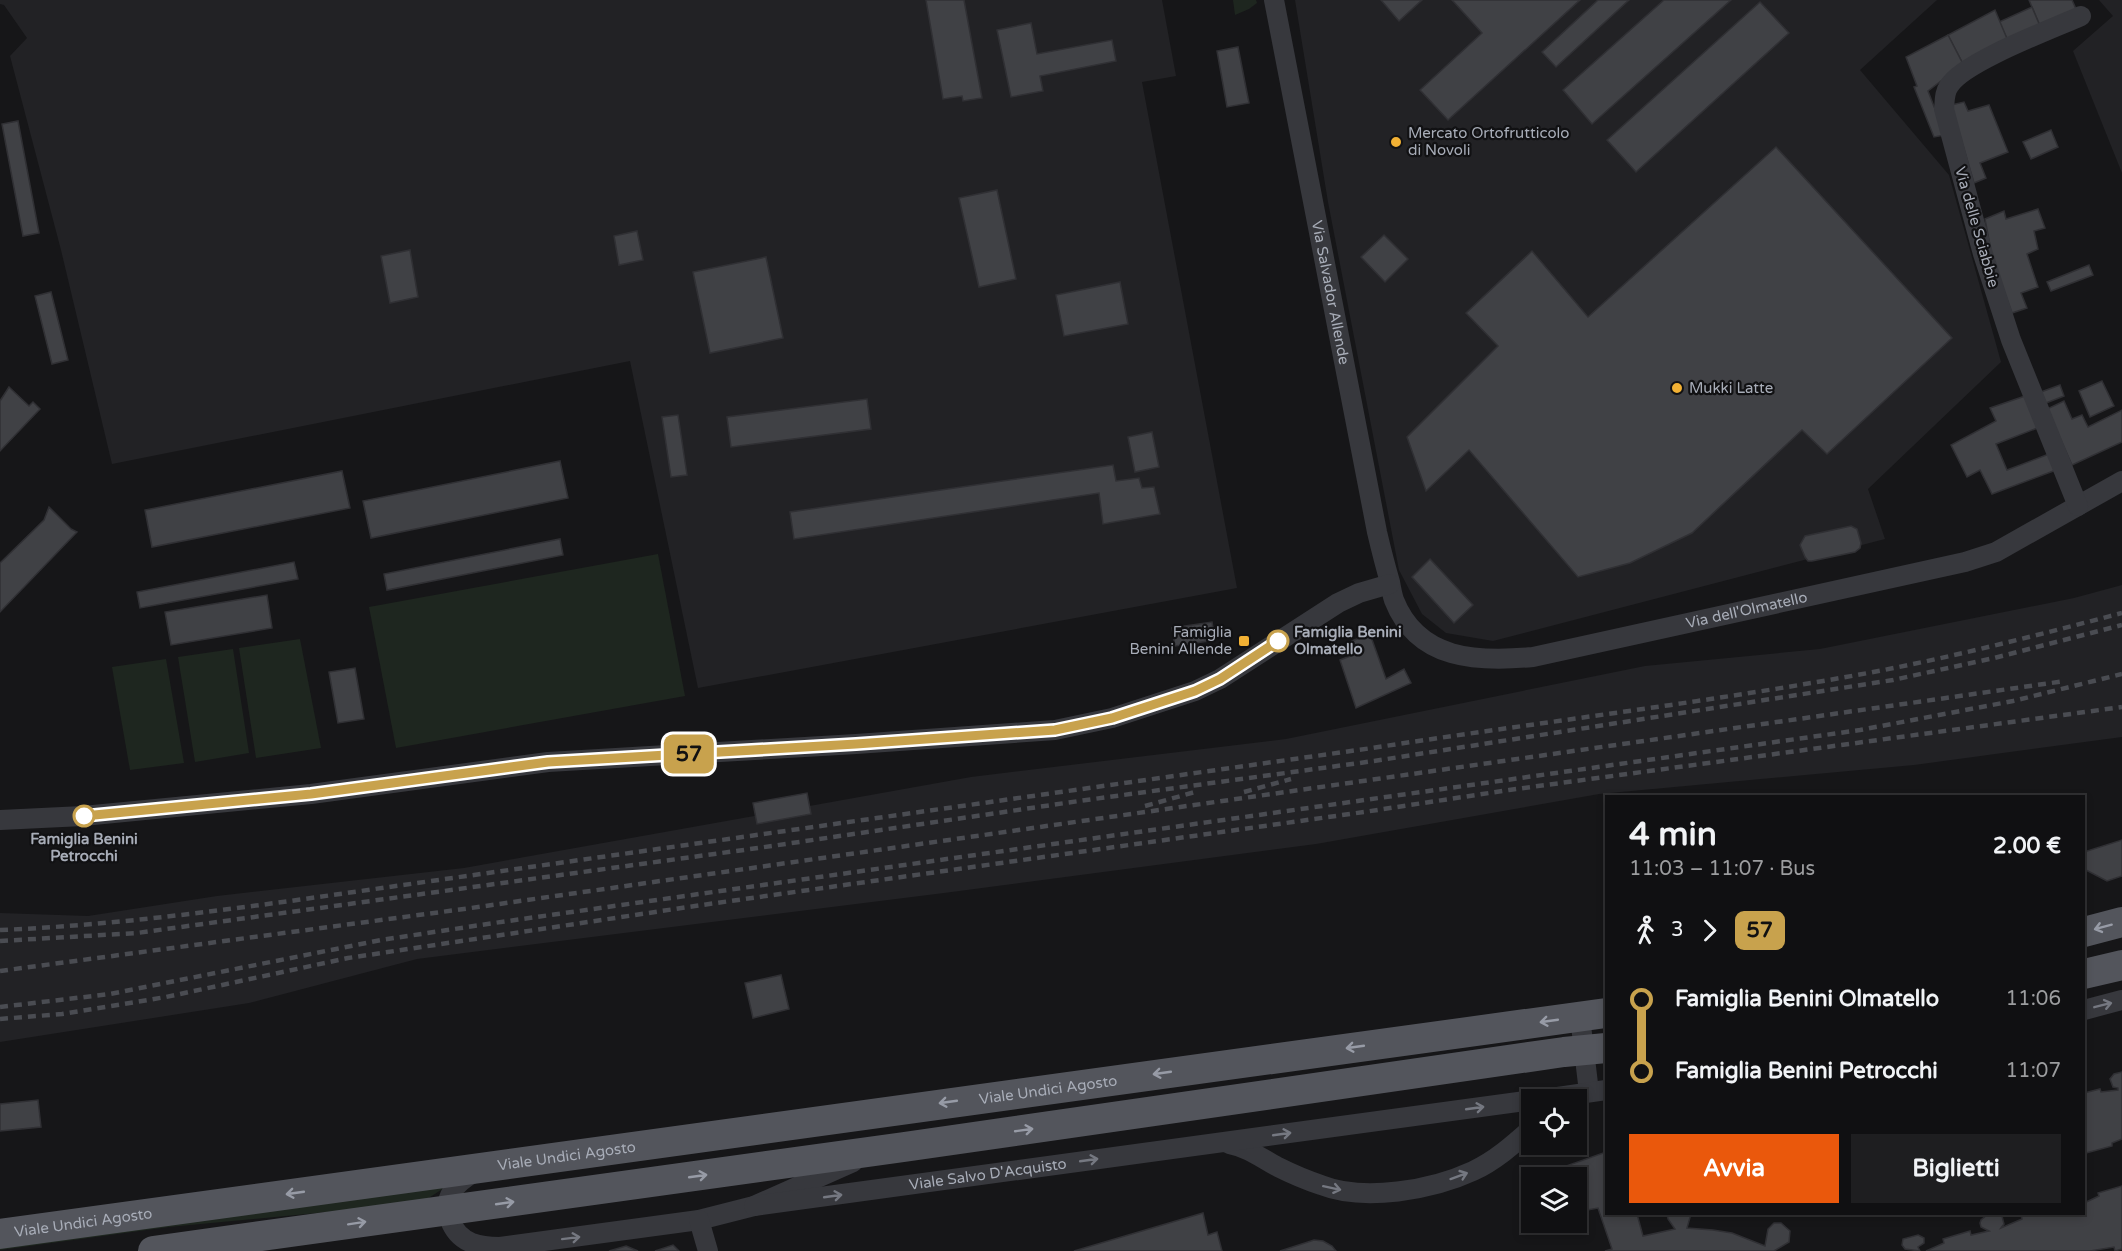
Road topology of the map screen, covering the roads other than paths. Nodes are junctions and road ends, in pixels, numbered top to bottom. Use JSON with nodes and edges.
{"nodes":[{"id":1,"x":1274,"y":0,"type":"edge"},
{"id":2,"x":2081,"y":16,"type":"dead end"},
{"id":3,"x":2122,"y":481,"type":"edge"},
{"id":4,"x":2078,"y":506,"type":"junction"},
{"id":5,"x":1390,"y":584,"type":"junction"},
{"id":6,"x":0,"y":820,"type":"edge"},
{"id":7,"x":2122,"y":922,"type":"edge"},
{"id":8,"x":2085,"y":932,"type":"edge"},
{"id":9,"x":2122,"y":965,"type":"edge"},
{"id":10,"x":2085,"y":974,"type":"edge"},
{"id":11,"x":2122,"y":1000,"type":"edge"},
{"id":12,"x":2085,"y":1010,"type":"edge"},
{"id":13,"x":1593,"y":1015,"type":"edge"},
{"id":14,"x":1595,"y":1049,"type":"edge"},
{"id":15,"x":1598,"y":1091,"type":"edge"},
{"id":16,"x":1521,"y":1101,"type":"edge"},
{"id":17,"x":1521,"y":1137,"type":"edge"},
{"id":18,"x":1220,"y":1142,"type":"junction"},
{"id":19,"x":904,"y":1147,"type":"junction"},
{"id":20,"x":489,"y":1165,"type":"junction"},
{"id":21,"x":754,"y":1206,"type":"junction"},
{"id":22,"x":447,"y":1211,"type":"junction"},
{"id":23,"x":699,"y":1220,"type":"junction"},
{"id":24,"x":0,"y":1234,"type":"edge"},
{"id":25,"x":487,"y":1249,"type":"edge"},
{"id":26,"x":153,"y":1251,"type":"edge"},
{"id":27,"x":708,"y":1251,"type":"edge"}],
"edges":[{"from":1,"to":5,"type":"street","name":"Via Salvador Allende"},
{"from":2,"to":4,"type":"street","name":"Via delle Sciabbie"},
{"from":3,"to":4,"type":"street","name":"Via dell'Olmatello"},
{"from":4,"to":5,"type":"street","name":"Via dell'Olmatello"},
{"from":5,"to":6,"type":"street"},
{"from":7,"to":8,"type":"main road","one_way":true},
{"from":9,"to":10,"type":"main road"},
{"from":12,"to":11,"type":"street","one_way":true},
{"from":13,"to":14,"type":"street"},
{"from":13,"to":20,"type":"main road","name":"Viale Undici Agosto","one_way":true},
{"from":14,"to":15,"type":"street"},
{"from":19,"to":14,"type":"main road","one_way":true},
{"from":18,"to":16,"type":"street","name":"Viale Salvo D'Acquisto","one_way":true},
{"from":18,"to":17,"type":"street","name":"Viale Salvo D'Acquisto","one_way":true},
{"from":21,"to":18,"type":"street","name":"Viale Salvo D'Acquisto","one_way":true},
{"from":19,"to":21,"type":"street"},
{"from":22,"to":19,"type":"main road","one_way":true},
{"from":20,"to":22,"type":"street","name":"Viale Undici Agosto"},
{"from":20,"to":24,"type":"main road","name":"Viale Undici Agosto","one_way":true},
{"from":21,"to":23,"type":"street"},
{"from":22,"to":25,"type":"street"},
{"from":26,"to":22,"type":"main road","one_way":true},
{"from":25,"to":23,"type":"street","one_way":true},
{"from":23,"to":27,"type":"street"}]}
